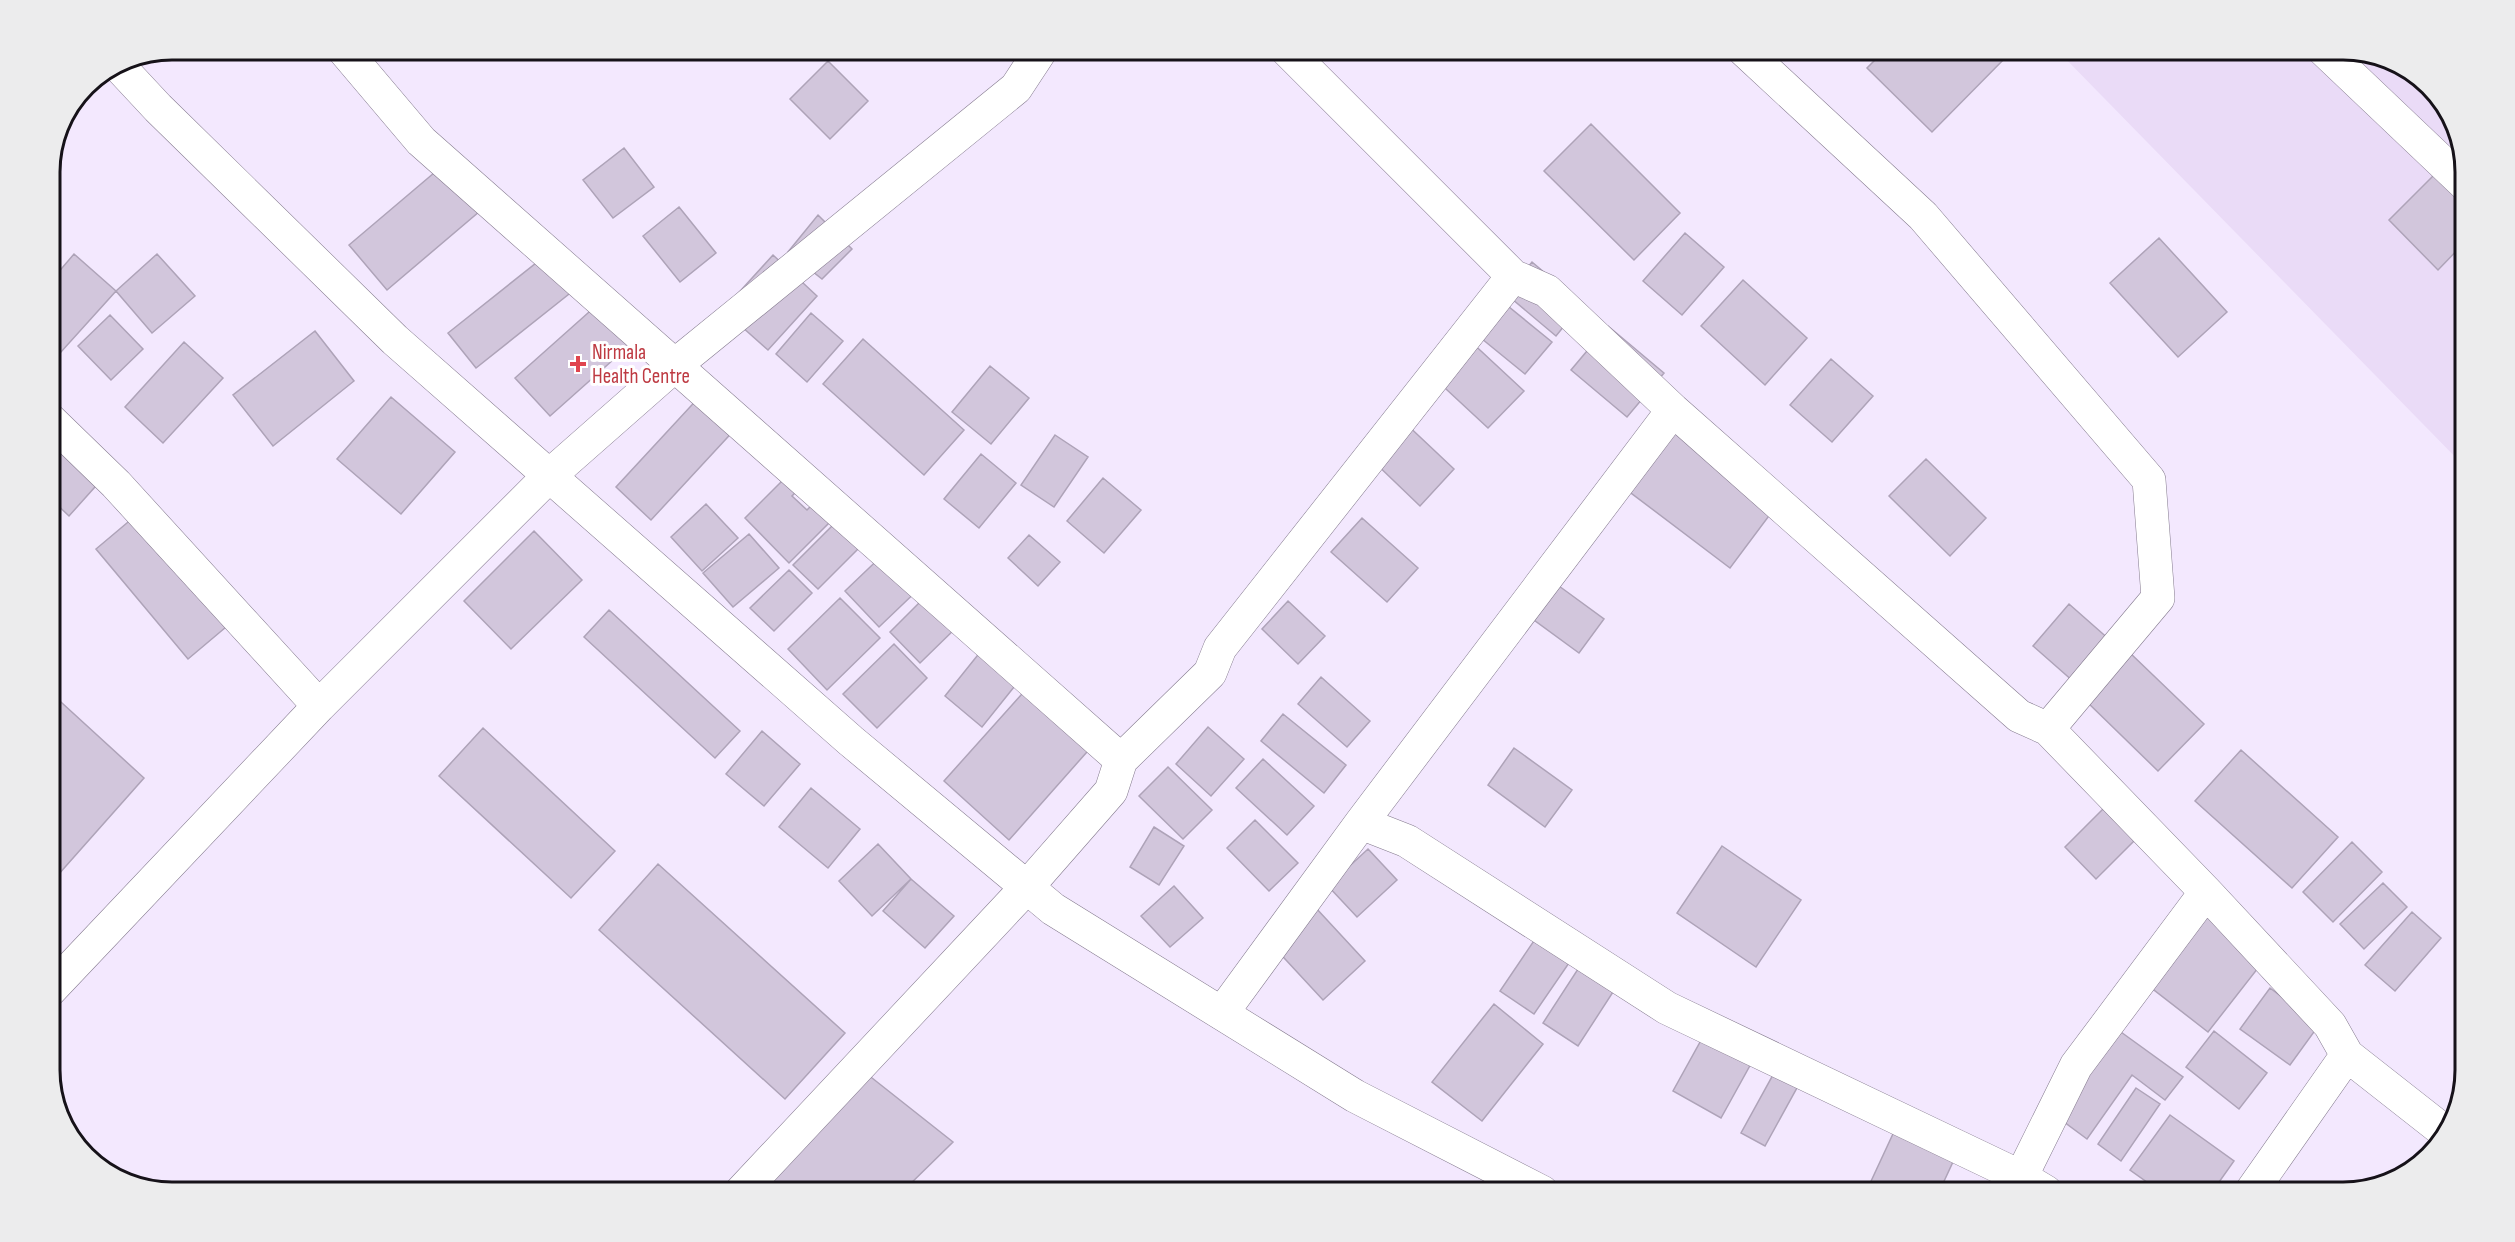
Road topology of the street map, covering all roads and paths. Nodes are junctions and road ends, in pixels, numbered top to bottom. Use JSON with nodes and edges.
{"nodes":[{"id":1,"x":352,"y":60,"type":"edge"},
{"id":2,"x":1032,"y":60,"type":"edge"},
{"id":3,"x":1297,"y":60,"type":"edge"},
{"id":4,"x":1755,"y":60,"type":"edge"},
{"id":5,"x":2335,"y":60,"type":"edge"},
{"id":6,"x":124,"y":72,"type":"edge"},
{"id":7,"x":2455,"y":174,"type":"edge"},
{"id":8,"x":1513,"y":276,"type":"junction"},
{"id":9,"x":674,"y":366,"type":"junction"},
{"id":10,"x":1673,"y":410,"type":"junction"},
{"id":11,"x":60,"y":430,"type":"edge"},
{"id":12,"x":549,"y":476,"type":"junction"},
{"id":13,"x":320,"y":706,"type":"junction"},
{"id":14,"x":2048,"y":729,"type":"junction"},
{"id":15,"x":1121,"y":760,"type":"junction"},
{"id":16,"x":1362,"y":823,"type":"junction"},
{"id":17,"x":1027,"y":887,"type":"junction"},
{"id":18,"x":2206,"y":892,"type":"junction"},
{"id":19,"x":60,"y":979,"type":"edge"},
{"id":20,"x":1222,"y":1013,"type":"junction"},
{"id":21,"x":2347,"y":1055,"type":"junction"},
{"id":22,"x":2439,"y":1127,"type":"edge"},
{"id":23,"x":750,"y":1182,"type":"edge"},
{"id":24,"x":1523,"y":1182,"type":"edge"},
{"id":25,"x":2027,"y":1182,"type":"edge"},
{"id":26,"x":2034,"y":1182,"type":"edge"},
{"id":27,"x":2258,"y":1182,"type":"edge"}],
"edges":[{"from":1,"to":9,"type":"street"},
{"from":2,"to":9,"type":"street"},
{"from":3,"to":8,"type":"street"},
{"from":4,"to":14,"type":"street"},
{"from":5,"to":7,"type":"street"},
{"from":6,"to":12,"type":"street"},
{"from":8,"to":10,"type":"street"},
{"from":8,"to":15,"type":"street"},
{"from":9,"to":12,"type":"street"},
{"from":9,"to":15,"type":"street"},
{"from":10,"to":14,"type":"street"},
{"from":10,"to":16,"type":"street"},
{"from":11,"to":13,"type":"street"},
{"from":12,"to":13,"type":"street"},
{"from":12,"to":17,"type":"street"},
{"from":13,"to":19,"type":"street"},
{"from":14,"to":18,"type":"street"},
{"from":15,"to":17,"type":"street"},
{"from":16,"to":20,"type":"street"},
{"from":16,"to":25,"type":"street"},
{"from":17,"to":20,"type":"street"},
{"from":17,"to":23,"type":"street"},
{"from":18,"to":21,"type":"street"},
{"from":18,"to":26,"type":"street"},
{"from":20,"to":24,"type":"street"},
{"from":21,"to":22,"type":"street"},
{"from":21,"to":27,"type":"street"}]}
